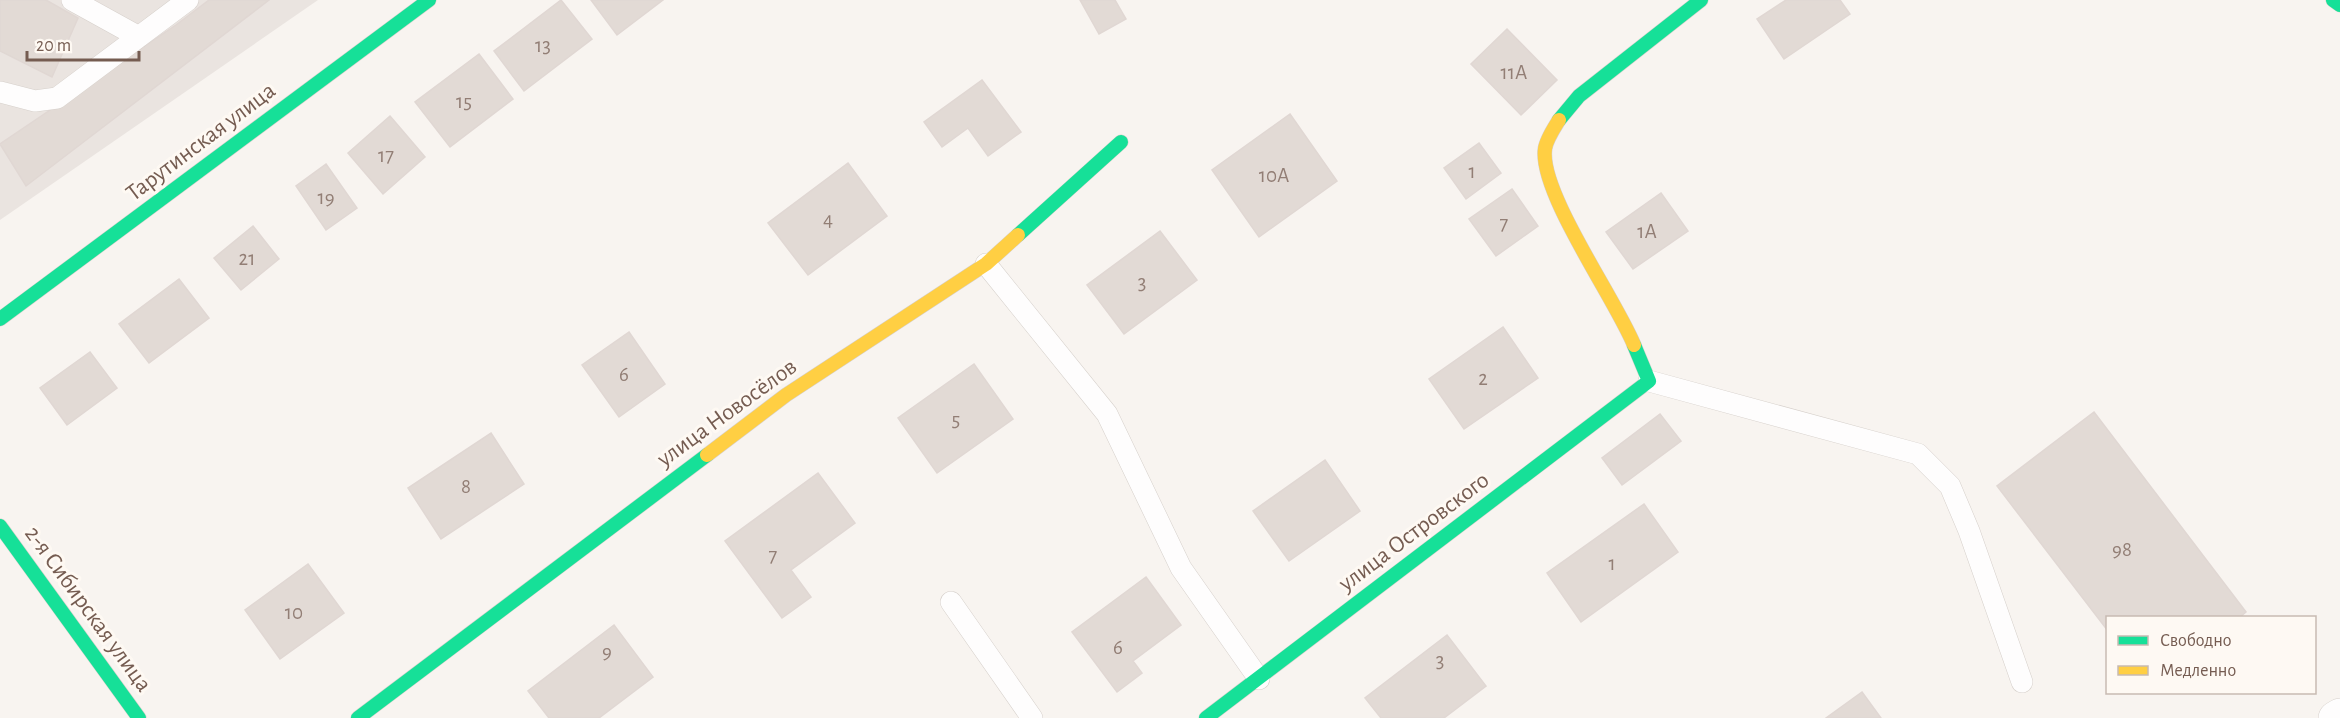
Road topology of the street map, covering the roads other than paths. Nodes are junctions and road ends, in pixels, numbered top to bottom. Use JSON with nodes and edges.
{"nodes":[{"id":1,"x":72,"y":0,"type":"edge"},
{"id":2,"x":188,"y":0,"type":"edge"},
{"id":3,"x":429,"y":0,"type":"edge"},
{"id":4,"x":1701,"y":0,"type":"edge"},
{"id":5,"x":2333,"y":0,"type":"edge"},
{"id":6,"x":2340,"y":5,"type":"edge"},
{"id":7,"x":139,"y":37,"type":"junction"},
{"id":8,"x":0,"y":92,"type":"edge"},
{"id":9,"x":1121,"y":142,"type":"dead end"},
{"id":10,"x":986,"y":264,"type":"junction"},
{"id":11,"x":0,"y":320,"type":"edge"},
{"id":12,"x":1649,"y":381,"type":"junction"},
{"id":13,"x":0,"y":526,"type":"edge"},
{"id":14,"x":951,"y":603,"type":"dead end"},
{"id":15,"x":1259,"y":679,"type":"junction"},
{"id":16,"x":2022,"y":682,"type":"dead end"},
{"id":17,"x":2340,"y":715,"type":"edge"},
{"id":18,"x":139,"y":718,"type":"edge"},
{"id":19,"x":358,"y":718,"type":"edge"},
{"id":20,"x":1032,"y":718,"type":"edge"},
{"id":21,"x":1206,"y":718,"type":"edge"},
{"id":22,"x":2335,"y":718,"type":"edge"}],
"edges":[{"from":1,"to":7,"type":"lane"},
{"from":2,"to":7,"type":"lane"},
{"from":3,"to":11,"type":"street","name":"Тарутинская улица"},
{"from":4,"to":12,"type":"street"},
{"from":5,"to":6,"type":"street"},
{"from":7,"to":8,"type":"lane"},
{"from":9,"to":10,"type":"street","name":"улица Новосёлов"},
{"from":10,"to":15,"type":"lane"},
{"from":10,"to":19,"type":"street","name":"улица Новосёлов"},
{"from":12,"to":15,"type":"street","name":"улица Островского"},
{"from":12,"to":16,"type":"lane"},
{"from":13,"to":18,"type":"street","name":"2-я Сибирская улица"},
{"from":14,"to":20,"type":"lane"},
{"from":15,"to":21,"type":"street","name":"улица Островского"},
{"from":17,"to":22,"type":"street"}]}
